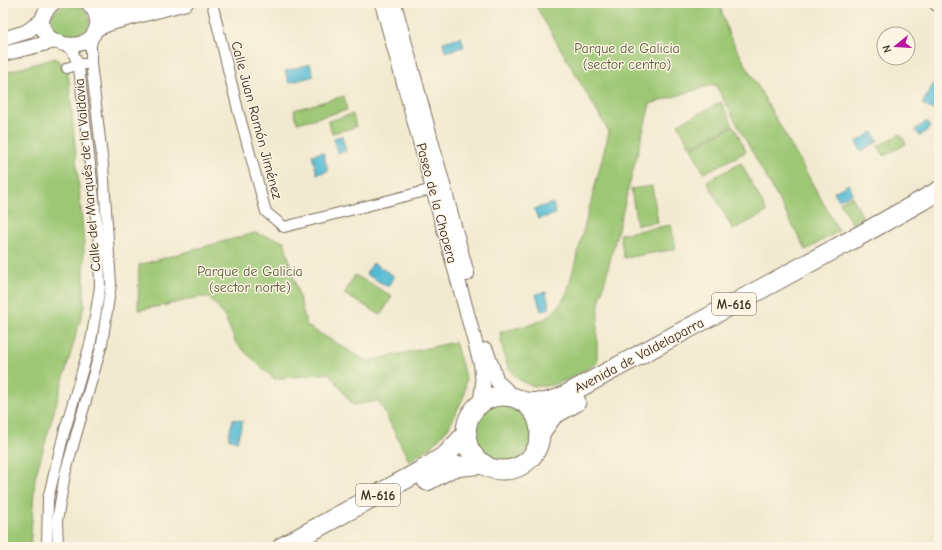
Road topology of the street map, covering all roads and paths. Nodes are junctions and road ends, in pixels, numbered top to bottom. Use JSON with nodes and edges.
{"nodes":[{"id":1,"x":53,"y":3,"type":"edge"},
{"id":2,"x":88,"y":3,"type":"edge"},
{"id":3,"x":145,"y":3,"type":"edge"},
{"id":4,"x":186,"y":3,"type":"edge"},
{"id":5,"x":212,"y":3,"type":"edge"},
{"id":6,"x":382,"y":3,"type":"edge"},
{"id":7,"x":394,"y":3,"type":"edge"},
{"id":8,"x":936,"y":3,"type":"edge"},
{"id":9,"x":939,"y":5,"type":"edge"},
{"id":10,"x":96,"y":14,"type":"junction"},
{"id":11,"x":41,"y":21,"type":"junction"},
{"id":12,"x":95,"y":32,"type":"junction"},
{"id":13,"x":3,"y":39,"type":"edge"},
{"id":14,"x":61,"y":43,"type":"junction"},
{"id":15,"x":3,"y":54,"type":"edge"},
{"id":16,"x":91,"y":63,"type":"junction"},
{"id":17,"x":79,"y":64,"type":"junction"},
{"id":18,"x":68,"y":68,"type":"dead end"},
{"id":19,"x":433,"y":189,"type":"junction"},
{"id":20,"x":939,"y":190,"type":"edge"},
{"id":21,"x":939,"y":204,"type":"edge"},
{"id":22,"x":518,"y":400,"type":"junction"},
{"id":23,"x":480,"y":404,"type":"junction"},
{"id":24,"x":540,"y":432,"type":"junction"},
{"id":25,"x":467,"y":433,"type":"junction"},
{"id":26,"x":484,"y":464,"type":"junction"},
{"id":27,"x":47,"y":547,"type":"edge"},
{"id":28,"x":58,"y":547,"type":"edge"},
{"id":29,"x":282,"y":547,"type":"edge"},
{"id":30,"x":304,"y":547,"type":"edge"}],
"edges":[{"from":1,"to":11,"type":"main road"},
{"from":2,"to":10,"type":"main road"},
{"from":3,"to":10,"type":"main road"},
{"from":4,"to":12,"type":"main road"},
{"from":5,"to":19,"type":"street","name":"Calle Juan Ramón Jiménez"},
{"from":6,"to":19,"type":"main road","name":"Paseo de la Chopera"},
{"from":7,"to":22,"type":"main road","name":"Paseo de la Chopera"},
{"from":8,"to":9,"type":"main road"},
{"from":10,"to":12,"type":"main road"},
{"from":11,"to":13,"type":"main road"},
{"from":11,"to":14,"type":"main road"},
{"from":12,"to":14,"type":"main road"},
{"from":12,"to":16,"type":"street","name":"Calle del Marqués de la Valdavia"},
{"from":14,"to":15,"type":"main road"},
{"from":14,"to":17,"type":"street","name":"Calle del Marqués de la Valdavia"},
{"from":16,"to":17,"type":"street"},
{"from":16,"to":28,"type":"street","name":"Calle del Marqués de la Valdavia"},
{"from":17,"to":18,"type":"street"},
{"from":17,"to":27,"type":"street","name":"Calle del Marqués de la Valdavia"},
{"from":19,"to":23,"type":"main road","name":"Paseo de la Chopera"},
{"from":20,"to":22,"type":"highway","name":"Avenida de Valdelaparra","number":"M-616"},
{"from":21,"to":24,"type":"highway","name":"Avenida de Valdelaparra","number":"M-616"},
{"from":22,"to":23,"type":"highway","number":"M-616"},
{"from":22,"to":24,"type":"highway"},
{"from":23,"to":25,"type":"highway","number":"M-616"},
{"from":24,"to":26,"type":"highway","number":"M-616"},
{"from":25,"to":26,"type":"highway"},
{"from":25,"to":29,"type":"highway","number":"M-616"},
{"from":26,"to":30,"type":"highway","number":"M-616"}]}
